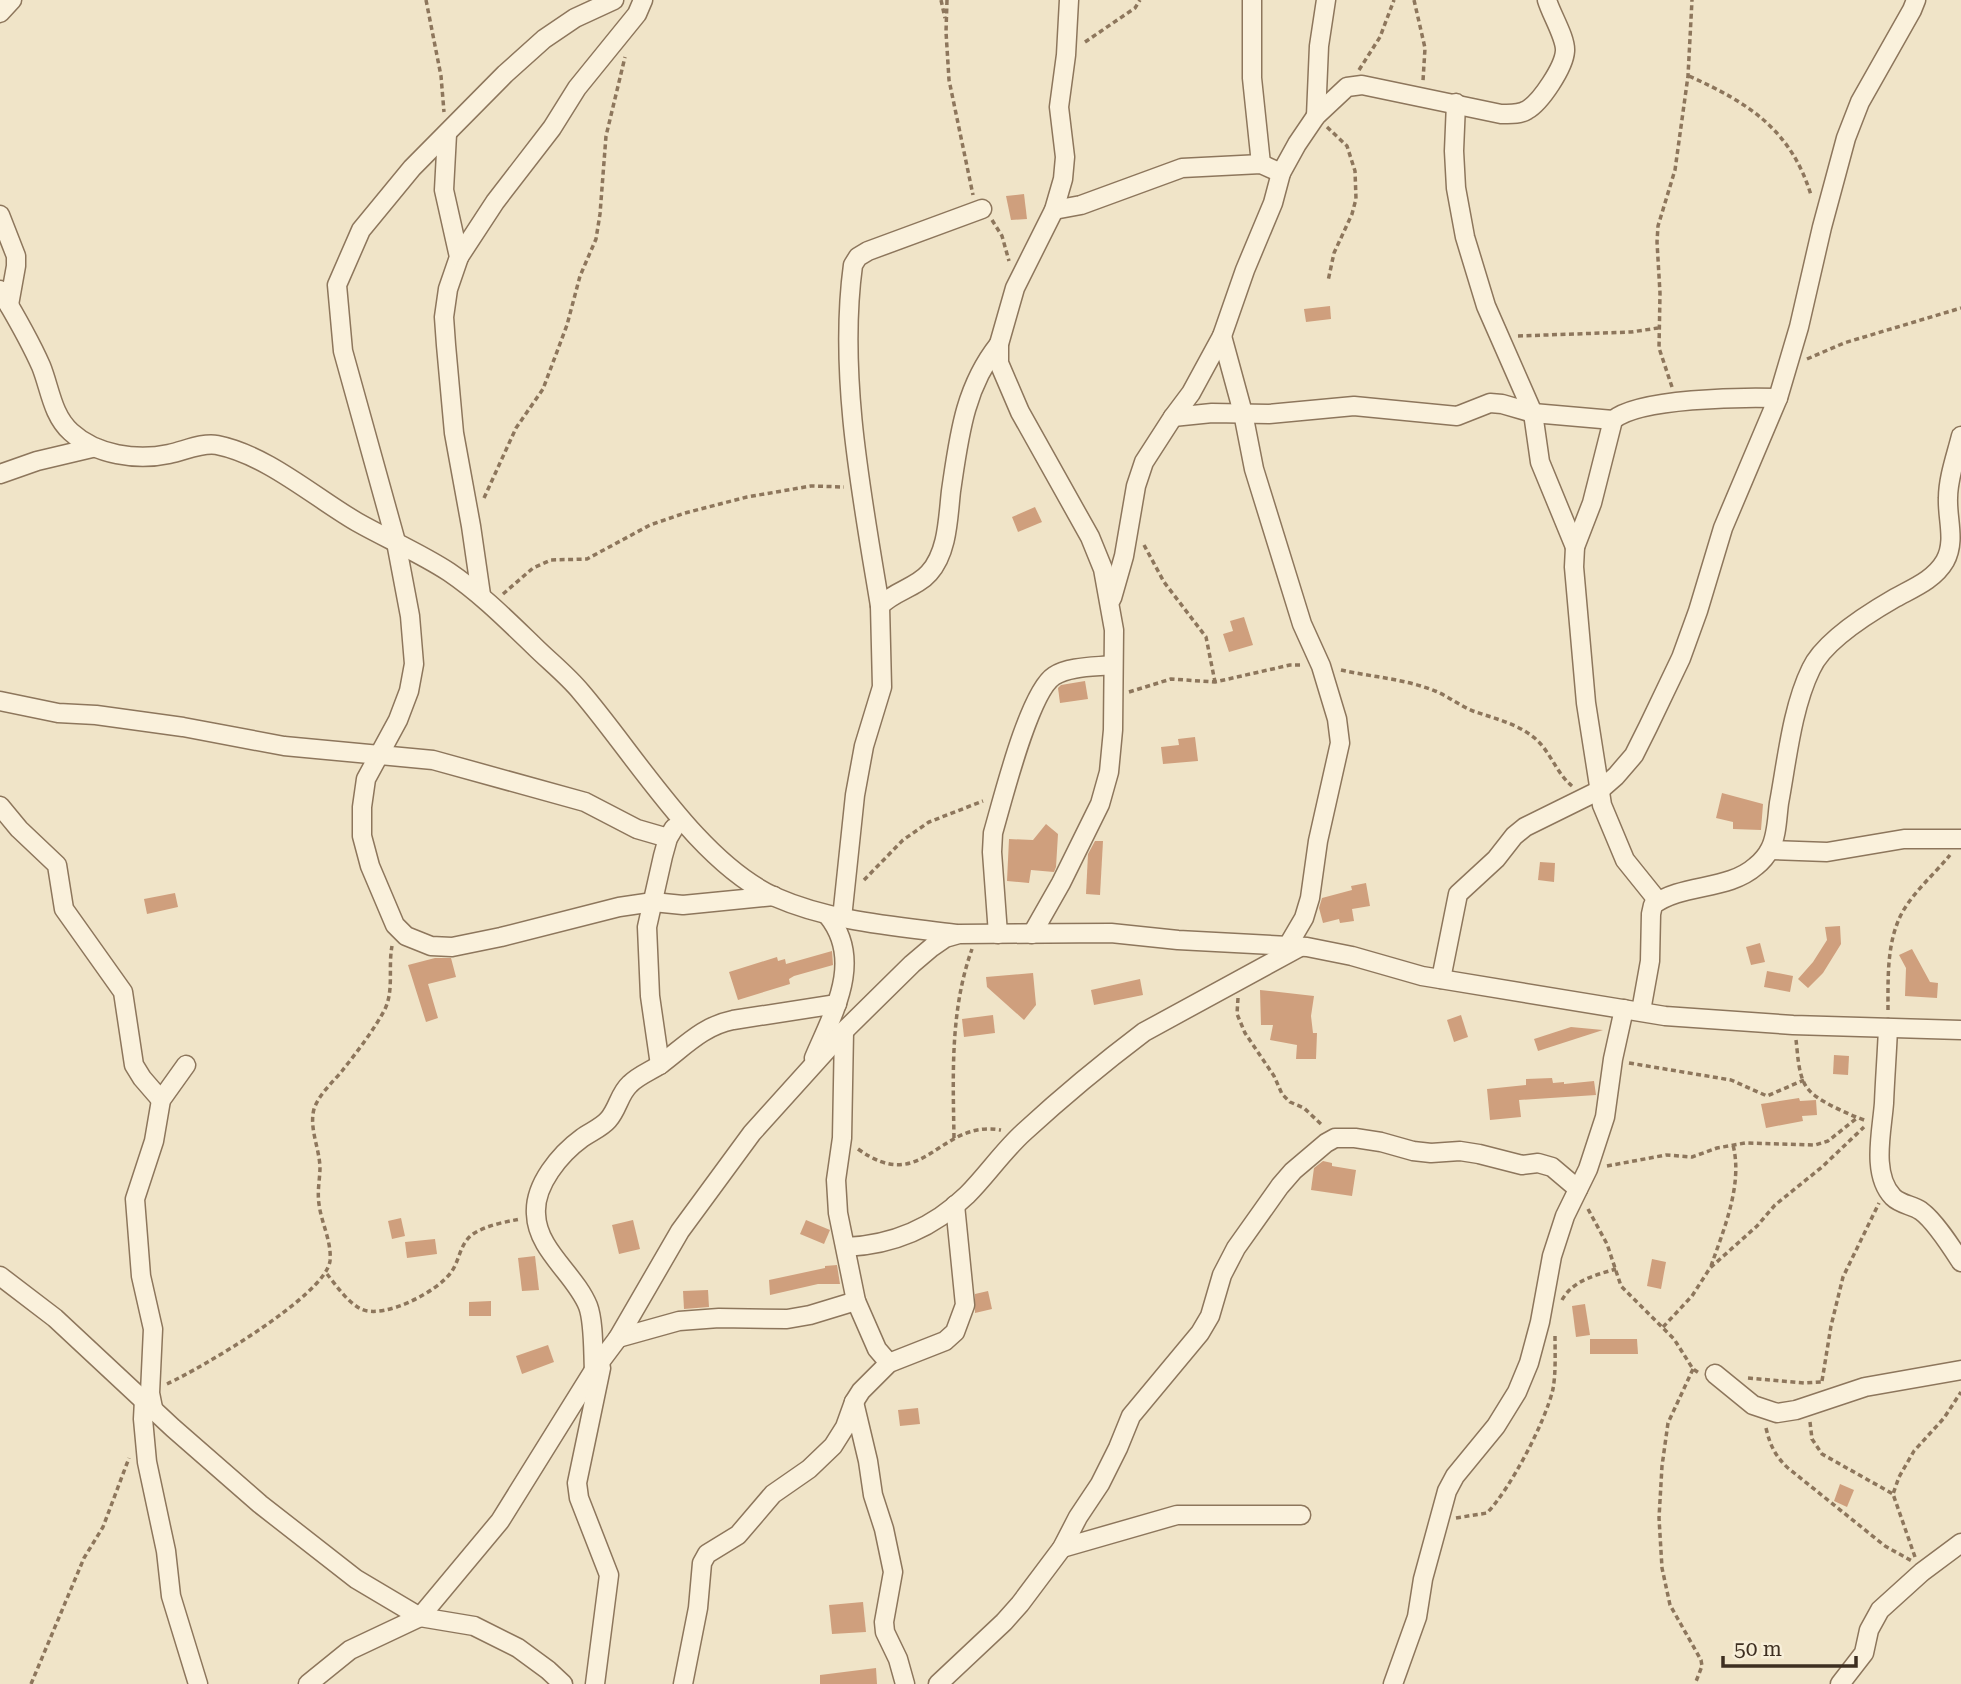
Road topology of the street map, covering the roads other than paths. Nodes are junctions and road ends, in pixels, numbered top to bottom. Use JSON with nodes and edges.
{"nodes":[{"id":1,"x":12,"y":0,"type":"edge"},
{"id":2,"x":614,"y":0,"type":"edge"},
{"id":3,"x":643,"y":0,"type":"edge"},
{"id":4,"x":1069,"y":0,"type":"edge"},
{"id":5,"x":1252,"y":0,"type":"edge"},
{"id":6,"x":1326,"y":0,"type":"edge"},
{"id":7,"x":1547,"y":0,"type":"edge"},
{"id":8,"x":1916,"y":0,"type":"edge"},
{"id":9,"x":0,"y":13,"type":"edge"},
{"id":10,"x":1456,"y":103,"type":"junction"},
{"id":11,"x":1316,"y":116,"type":"junction"},
{"id":12,"x":447,"y":134,"type":"junction"},
{"id":13,"x":1261,"y":164,"type":"junction"},
{"id":14,"x":1281,"y":173,"type":"junction"},
{"id":15,"x":982,"y":209,"type":"road end"},
{"id":16,"x":1054,"y":210,"type":"junction"},
{"id":17,"x":0,"y":215,"type":"edge"},
{"id":18,"x":459,"y":257,"type":"junction"},
{"id":19,"x":5,"y":298,"type":"edge"},
{"id":20,"x":1222,"y":336,"type":"junction"},
{"id":21,"x":999,"y":344,"type":"junction"},
{"id":22,"x":1778,"y":398,"type":"junction"},
{"id":23,"x":1243,"y":413,"type":"junction"},
{"id":24,"x":1533,"y":413,"type":"junction"},
{"id":25,"x":1173,"y":417,"type":"junction"},
{"id":26,"x":1613,"y":420,"type":"junction"},
{"id":27,"x":1961,"y":436,"type":"edge"},
{"id":28,"x":92,"y":449,"type":"junction"},
{"id":29,"x":0,"y":474,"type":"edge"},
{"id":30,"x":396,"y":542,"type":"junction"},
{"id":31,"x":1575,"y":547,"type":"junction"},
{"id":32,"x":486,"y":601,"type":"junction"},
{"id":33,"x":1111,"y":603,"type":"junction"},
{"id":34,"x":880,"y":606,"type":"junction"},
{"id":35,"x":1113,"y":666,"type":"junction"},
{"id":36,"x":0,"y":701,"type":"edge"},
{"id":37,"x":378,"y":755,"type":"junction"},
{"id":38,"x":1592,"y":793,"type":"junction"},
{"id":39,"x":0,"y":806,"type":"edge"},
{"id":40,"x":681,"y":818,"type":"junction"},
{"id":41,"x":668,"y":838,"type":"junction"},
{"id":42,"x":1958,"y":845,"type":"edge"},
{"id":43,"x":1770,"y":850,"type":"junction"},
{"id":44,"x":774,"y":896,"type":"junction"},
{"id":45,"x":1658,"y":901,"type":"junction"},
{"id":46,"x":653,"y":902,"type":"junction"},
{"id":47,"x":835,"y":917,"type":"junction"},
{"id":48,"x":968,"y":934,"type":"junction"},
{"id":49,"x":998,"y":934,"type":"junction"},
{"id":50,"x":1032,"y":934,"type":"junction"},
{"id":51,"x":1294,"y":947,"type":"junction"},
{"id":52,"x":1441,"y":979,"type":"junction"},
{"id":53,"x":837,"y":1004,"type":"junction"},
{"id":54,"x":1632,"y":1010,"type":"junction"},
{"id":55,"x":1888,"y":1028,"type":"junction"},
{"id":56,"x":1961,"y":1030,"type":"edge"},
{"id":57,"x":844,"y":1031,"type":"junction"},
{"id":58,"x":186,"y":1065,"type":"dead end"},
{"id":59,"x":660,"y":1065,"type":"junction"},
{"id":60,"x":806,"y":1074,"type":"junction"},
{"id":61,"x":161,"y":1100,"type":"junction"},
{"id":62,"x":1578,"y":1189,"type":"junction"},
{"id":63,"x":955,"y":1205,"type":"junction"},
{"id":64,"x":846,"y":1247,"type":"junction"},
{"id":65,"x":1961,"y":1262,"type":"edge"},
{"id":66,"x":0,"y":1276,"type":"edge"},
{"id":67,"x":856,"y":1301,"type":"junction"},
{"id":68,"x":618,"y":1338,"type":"junction"},
{"id":69,"x":889,"y":1363,"type":"junction"},
{"id":70,"x":599,"y":1365,"type":"junction"},
{"id":71,"x":1961,"y":1370,"type":"edge"},
{"id":72,"x":1715,"y":1374,"type":"road end"},
{"id":73,"x":149,"y":1400,"type":"junction"},
{"id":74,"x":854,"y":1402,"type":"junction"},
{"id":75,"x":1301,"y":1515,"type":"dead end"},
{"id":76,"x":1961,"y":1543,"type":"edge"},
{"id":77,"x":1062,"y":1548,"type":"junction"},
{"id":78,"x":420,"y":1617,"type":"junction"},
{"id":79,"x":198,"y":1684,"type":"edge"},
{"id":80,"x":308,"y":1684,"type":"edge"},
{"id":81,"x":564,"y":1684,"type":"edge"},
{"id":82,"x":595,"y":1684,"type":"edge"},
{"id":83,"x":683,"y":1684,"type":"edge"},
{"id":84,"x":905,"y":1684,"type":"edge"},
{"id":85,"x":938,"y":1684,"type":"edge"},
{"id":86,"x":1393,"y":1684,"type":"edge"},
{"id":87,"x":1840,"y":1684,"type":"edge"}],
"edges":[{"from":1,"to":9,"type":"street"},
{"from":2,"to":12,"type":"street"},
{"from":3,"to":18,"type":"street"},
{"from":4,"to":16,"type":"street"},
{"from":5,"to":13,"type":"street"},
{"from":6,"to":11,"type":"street"},
{"from":7,"to":10,"type":"street"},
{"from":8,"to":22,"type":"street"},
{"from":10,"to":11,"type":"street"},
{"from":10,"to":24,"type":"street"},
{"from":11,"to":14,"type":"street"},
{"from":12,"to":18,"type":"street"},
{"from":12,"to":30,"type":"street"},
{"from":13,"to":14,"type":"street"},
{"from":13,"to":16,"type":"street"},
{"from":14,"to":20,"type":"street"},
{"from":15,"to":34,"type":"street"},
{"from":16,"to":21,"type":"street"},
{"from":17,"to":19,"type":"street"},
{"from":18,"to":32,"type":"street"},
{"from":19,"to":28,"type":"street"},
{"from":20,"to":23,"type":"street"},
{"from":20,"to":25,"type":"street"},
{"from":21,"to":33,"type":"street"},
{"from":21,"to":34,"type":"street"},
{"from":22,"to":26,"type":"street"},
{"from":22,"to":38,"type":"street"},
{"from":23,"to":24,"type":"street"},
{"from":23,"to":25,"type":"street"},
{"from":23,"to":51,"type":"street"},
{"from":24,"to":26,"type":"street"},
{"from":24,"to":31,"type":"street"},
{"from":25,"to":33,"type":"street"},
{"from":26,"to":31,"type":"street"},
{"from":27,"to":43,"type":"street"},
{"from":28,"to":29,"type":"street"},
{"from":28,"to":30,"type":"street"},
{"from":30,"to":32,"type":"street"},
{"from":30,"to":37,"type":"street"},
{"from":31,"to":38,"type":"street"},
{"from":32,"to":40,"type":"street"},
{"from":33,"to":35,"type":"street"},
{"from":34,"to":47,"type":"street"},
{"from":35,"to":49,"type":"street"},
{"from":35,"to":50,"type":"street"},
{"from":36,"to":37,"type":"street"},
{"from":37,"to":41,"type":"street"},
{"from":37,"to":46,"type":"street"},
{"from":38,"to":45,"type":"street"},
{"from":38,"to":52,"type":"street"},
{"from":39,"to":61,"type":"street"},
{"from":40,"to":41,"type":"street"},
{"from":40,"to":44,"type":"street"},
{"from":41,"to":46,"type":"street"},
{"from":42,"to":43,"type":"street"},
{"from":43,"to":45,"type":"street"},
{"from":44,"to":46,"type":"street"},
{"from":44,"to":47,"type":"street"},
{"from":45,"to":54,"type":"street"},
{"from":46,"to":59,"type":"street"},
{"from":47,"to":48,"type":"street"},
{"from":47,"to":53,"type":"street"},
{"from":48,"to":49,"type":"street"},
{"from":48,"to":57,"type":"street"},
{"from":49,"to":50,"type":"street"},
{"from":50,"to":51,"type":"street"},
{"from":51,"to":52,"type":"street"},
{"from":51,"to":63,"type":"street"},
{"from":52,"to":54,"type":"street"},
{"from":53,"to":59,"type":"street"},
{"from":53,"to":60,"type":"street"},
{"from":54,"to":55,"type":"street"},
{"from":54,"to":62,"type":"street"},
{"from":55,"to":56,"type":"street"},
{"from":55,"to":65,"type":"street"},
{"from":57,"to":60,"type":"street"},
{"from":57,"to":64,"type":"street"},
{"from":58,"to":61,"type":"street"},
{"from":59,"to":70,"type":"street"},
{"from":60,"to":68,"type":"street"},
{"from":61,"to":73,"type":"street"},
{"from":62,"to":77,"type":"street"},
{"from":62,"to":86,"type":"street"},
{"from":63,"to":64,"type":"street"},
{"from":63,"to":69,"type":"street"},
{"from":64,"to":67,"type":"street"},
{"from":66,"to":73,"type":"street"},
{"from":67,"to":68,"type":"street"},
{"from":67,"to":69,"type":"street"},
{"from":68,"to":70,"type":"street"},
{"from":69,"to":74,"type":"street"},
{"from":70,"to":78,"type":"street"},
{"from":70,"to":82,"type":"street"},
{"from":71,"to":72,"type":"street"},
{"from":73,"to":78,"type":"street"},
{"from":73,"to":79,"type":"street"},
{"from":74,"to":83,"type":"street"},
{"from":74,"to":84,"type":"street"},
{"from":75,"to":77,"type":"street"},
{"from":76,"to":87,"type":"street"},
{"from":77,"to":85,"type":"street"},
{"from":78,"to":80,"type":"street"},
{"from":78,"to":81,"type":"street"}]}
